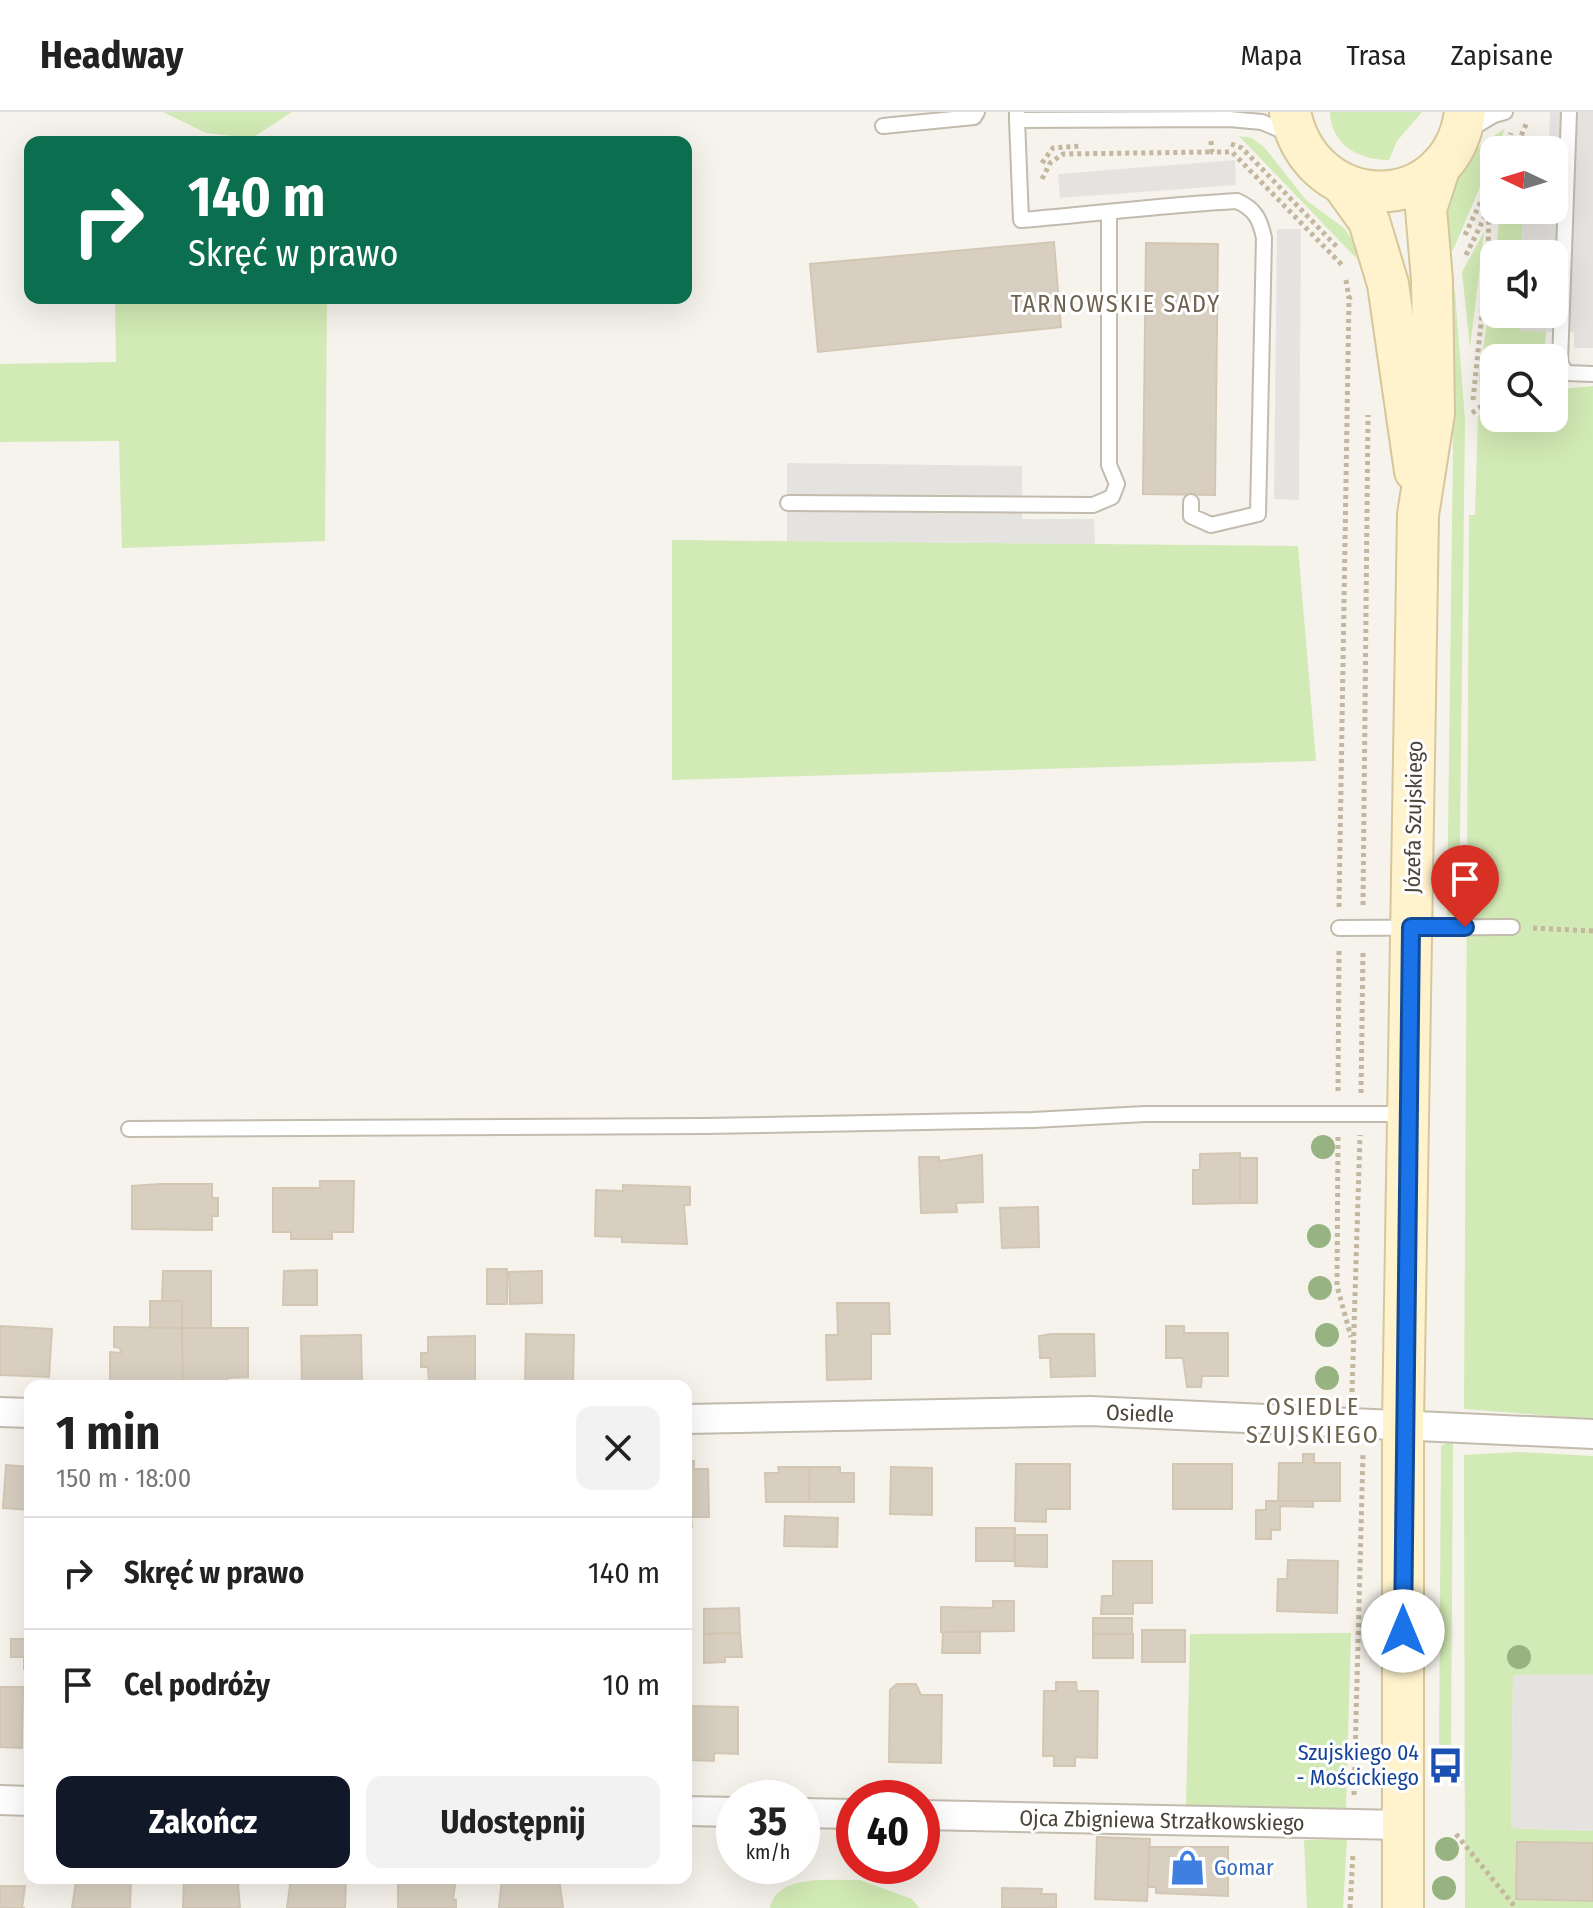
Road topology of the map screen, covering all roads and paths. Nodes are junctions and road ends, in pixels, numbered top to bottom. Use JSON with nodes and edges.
{"nodes":[{"id":1,"x":977,"y":112,"type":"edge"},
{"id":2,"x":1505,"y":112,"type":"edge"},
{"id":3,"x":1528,"y":112,"type":"edge"},
{"id":4,"x":1569,"y":112,"type":"edge"},
{"id":5,"x":1017,"y":116,"type":"edge"},
{"id":6,"x":1229,"y":119,"type":"junction"},
{"id":7,"x":1292,"y":124,"type":"edge"},
{"id":8,"x":883,"y":126,"type":"dead end"},
{"id":9,"x":1521,"y":136,"type":"edge"},
{"id":10,"x":1453,"y":142,"type":"edge"},
{"id":11,"x":1229,"y":143,"type":"junction"},
{"id":12,"x":1212,"y":152,"type":"dead end"},
{"id":13,"x":1019,"y":169,"type":"junction"},
{"id":14,"x":1019,"y":185,"type":"junction"},
{"id":15,"x":1344,"y":186,"type":"junction"},
{"id":16,"x":1109,"y":213,"type":"junction"},
{"id":17,"x":1489,"y":224,"type":"edge"},
{"id":18,"x":1353,"y":269,"type":"dead end"},
{"id":19,"x":1359,"y":293,"type":"dead end"},
{"id":20,"x":1362,"y":306,"type":"dead end"},
{"id":21,"x":1593,"y":374,"type":"edge"},
{"id":22,"x":1480,"y":407,"type":"edge"},
{"id":23,"x":1368,"y":410,"type":"dead end"},
{"id":24,"x":1419,"y":495,"type":"junction"},
{"id":25,"x":1191,"y":502,"type":"dead end"},
{"id":26,"x":788,"y":503,"type":"dead end"},
{"id":27,"x":1411,"y":927,"type":"junction"},
{"id":28,"x":1512,"y":927,"type":"joint"},
{"id":29,"x":1339,"y":928,"type":"dead end"},
{"id":30,"x":1363,"y":928,"type":"junction"},
{"id":31,"x":1593,"y":931,"type":"edge"},
{"id":32,"x":1407,"y":1114,"type":"junction"},
{"id":33,"x":1361,"y":1116,"type":"junction"},
{"id":34,"x":129,"y":1129,"type":"dead end"},
{"id":35,"x":0,"y":1412,"type":"edge"},
{"id":36,"x":24,"y":1413,"type":"edge"},
{"id":37,"x":692,"y":1419,"type":"edge"},
{"id":38,"x":1358,"y":1422,"type":"junction"},
{"id":39,"x":1403,"y":1423,"type":"junction"},
{"id":40,"x":1593,"y":1434,"type":"edge"},
{"id":41,"x":0,"y":1800,"type":"edge"},
{"id":42,"x":24,"y":1801,"type":"edge"},
{"id":43,"x":692,"y":1811,"type":"edge"},
{"id":44,"x":716,"y":1812,"type":"edge"},
{"id":45,"x":940,"y":1815,"type":"edge"},
{"id":46,"x":1354,"y":1824,"type":"junction"},
{"id":47,"x":1402,"y":1825,"type":"junction"},
{"id":48,"x":1456,"y":1834,"type":"dead end"},
{"id":49,"x":1350,"y":1908,"type":"edge"},
{"id":50,"x":1403,"y":1908,"type":"edge"},
{"id":51,"x":1516,"y":1908,"type":"edge"}],
"edges":[{"from":1,"to":8,"type":"lane"},
{"from":2,"to":10,"type":"lane"},
{"from":3,"to":9,"type":"path"},
{"from":4,"to":21,"type":"lane"},
{"from":5,"to":6,"type":"lane"},
{"from":5,"to":13,"type":"lane"},
{"from":6,"to":7,"type":"lane"},
{"from":6,"to":11,"type":"path"},
{"from":7,"to":15,"type":"street","name":"Józefa Szujskiego"},
{"from":10,"to":15,"type":"street","name":"Józefa Szujskiego"},
{"from":10,"to":24,"type":"street","name":"Józefa Szujskiego"},
{"from":11,"to":13,"type":"path"},
{"from":11,"to":18,"type":"path"},
{"from":12,"to":14,"type":"path"},
{"from":13,"to":14,"type":"lane"},
{"from":14,"to":16,"type":"lane"},
{"from":15,"to":24,"type":"street","name":"Józefa Szujskiego"},
{"from":16,"to":25,"type":"lane"},
{"from":16,"to":26,"type":"lane"},
{"from":17,"to":22,"type":"path"},
{"from":19,"to":20,"type":"path"},
{"from":23,"to":30,"type":"path"},
{"from":24,"to":27,"type":"street","name":"Józefa Szujskiego"},
{"from":27,"to":28,"type":"lane"},
{"from":27,"to":30,"type":"lane"},
{"from":27,"to":32,"type":"street","name":"Józefa Szujskiego"},
{"from":28,"to":31,"type":"path"},
{"from":29,"to":30,"type":"lane"},
{"from":30,"to":33,"type":"path"},
{"from":32,"to":33,"type":"lane"},
{"from":32,"to":39,"type":"street","name":"Józefa Szujskiego"},
{"from":33,"to":34,"type":"lane"},
{"from":33,"to":38,"type":"path"},
{"from":35,"to":36,"type":"street"},
{"from":37,"to":38,"type":"street","name":"Osiedle"},
{"from":38,"to":39,"type":"street","name":"Osiedle"},
{"from":38,"to":46,"type":"path"},
{"from":39,"to":40,"type":"street","name":"Osiedle"},
{"from":39,"to":47,"type":"street","name":"Józefa Szujskiego"},
{"from":41,"to":42,"type":"street"},
{"from":43,"to":44,"type":"street"},
{"from":45,"to":46,"type":"street","name":"Ojca Zbigniewa Strzałkowskiego"},
{"from":46,"to":47,"type":"street","name":"Ojca Zbigniewa Strzałkowskiego"},
{"from":46,"to":49,"type":"path"},
{"from":47,"to":50,"type":"street","name":"Józefa Szujskiego"},
{"from":48,"to":51,"type":"path"}]}
